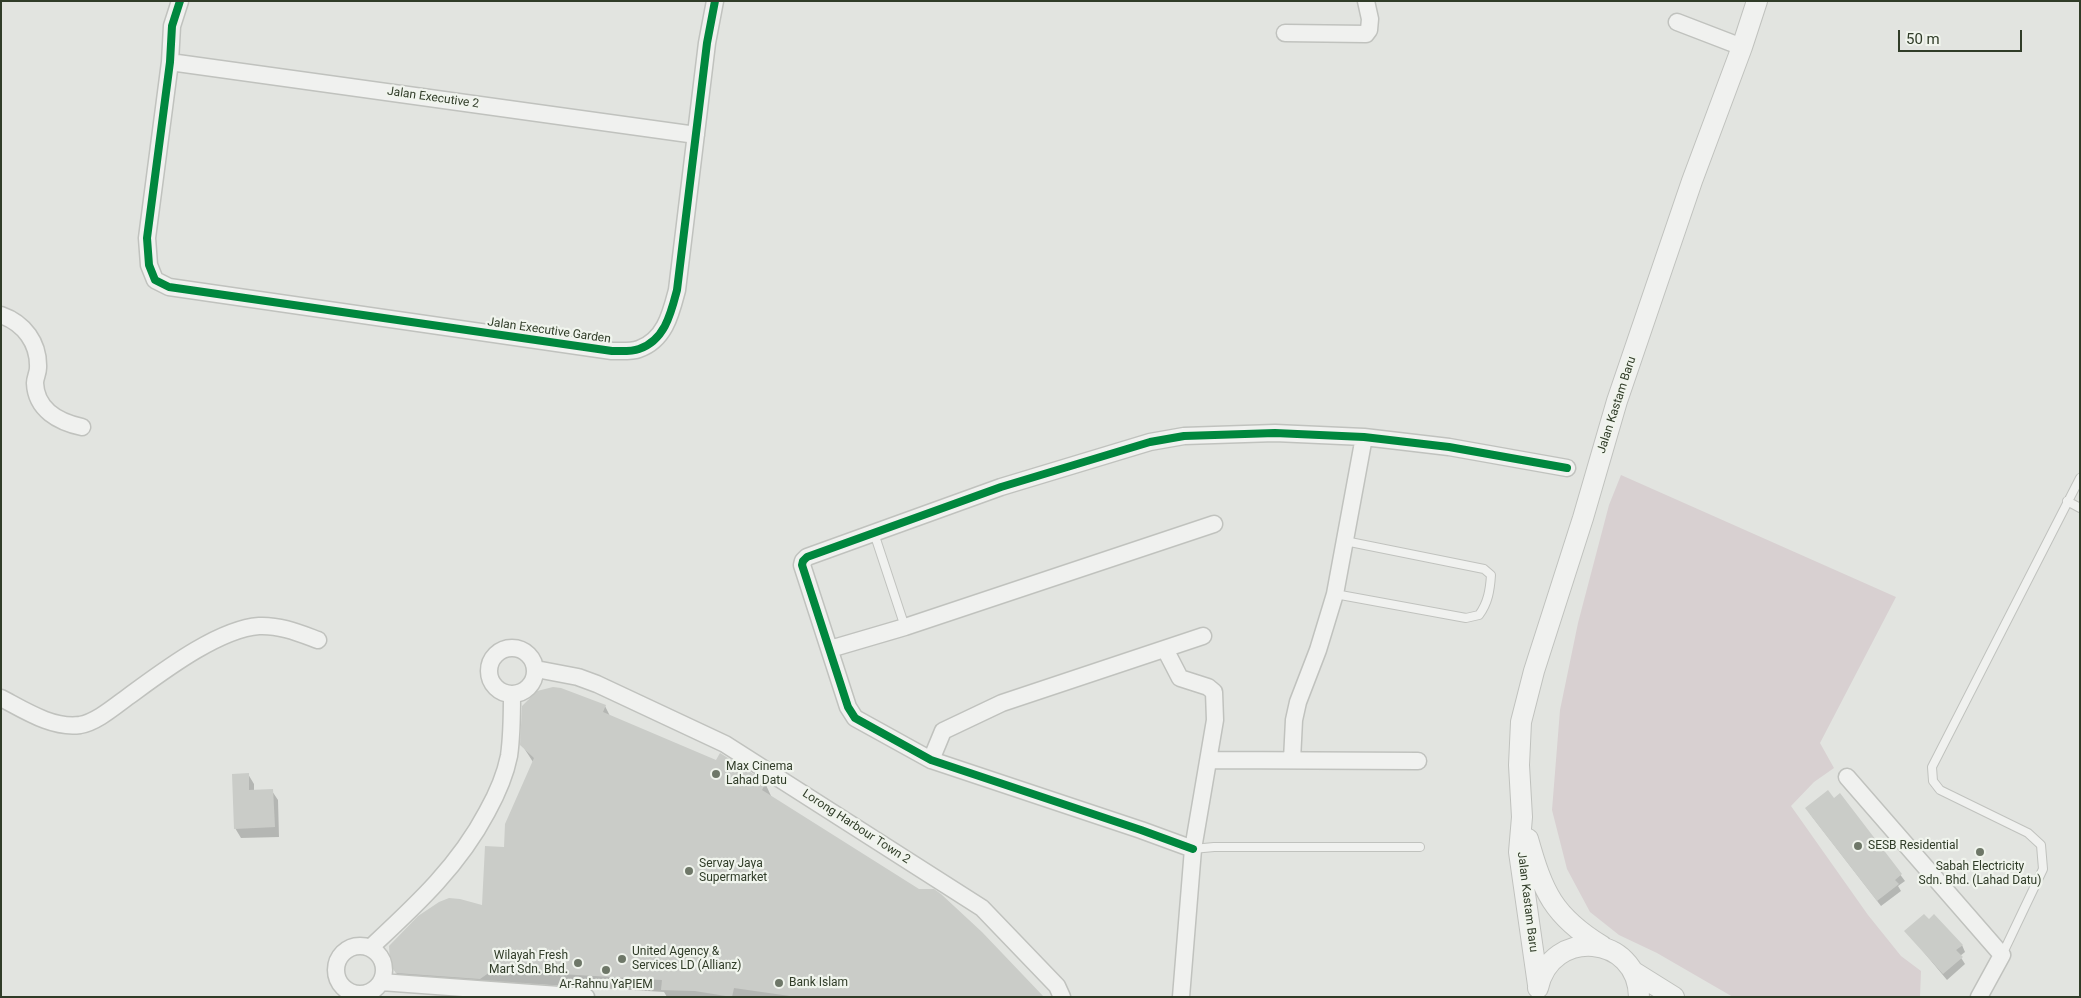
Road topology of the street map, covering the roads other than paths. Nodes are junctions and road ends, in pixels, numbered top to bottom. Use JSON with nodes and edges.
{"nodes":[{"id":1,"x":180,"y":1,"type":"edge"},
{"id":2,"x":715,"y":1,"type":"edge"},
{"id":3,"x":1366,"y":1,"type":"edge"},
{"id":4,"x":1757,"y":1,"type":"edge"},
{"id":5,"x":1677,"y":22,"type":"dead end"},
{"id":6,"x":1285,"y":33,"type":"dead end"},
{"id":7,"x":1742,"y":48,"type":"junction"},
{"id":8,"x":170,"y":62,"type":"junction"},
{"id":9,"x":696,"y":135,"type":"junction"},
{"id":10,"x":1,"y":315,"type":"edge"},
{"id":11,"x":82,"y":427,"type":"dead end"},
{"id":12,"x":1364,"y":437,"type":"junction"},
{"id":13,"x":1567,"y":468,"type":"dead end"},
{"id":14,"x":2080,"y":478,"type":"edge"},
{"id":15,"x":2067,"y":501,"type":"junction"},
{"id":16,"x":2080,"y":508,"type":"edge"},
{"id":17,"x":1214,"y":524,"type":"dead end"},
{"id":18,"x":874,"y":533,"type":"junction"},
{"id":19,"x":1344,"y":541,"type":"junction"},
{"id":20,"x":1335,"y":594,"type":"junction"},
{"id":21,"x":905,"y":627,"type":"junction"},
{"id":22,"x":1203,"y":636,"type":"dead end"},
{"id":23,"x":318,"y":640,"type":"dead end"},
{"id":24,"x":830,"y":649,"type":"junction"},
{"id":25,"x":1164,"y":649,"type":"junction"},
{"id":26,"x":536,"y":669,"type":"junction"},
{"id":27,"x":512,"y":694,"type":"junction"},
{"id":28,"x":1,"y":698,"type":"edge"},
{"id":29,"x":932,"y":760,"type":"junction"},
{"id":30,"x":1209,"y":760,"type":"junction"},
{"id":31,"x":1292,"y":760,"type":"junction"},
{"id":32,"x":1418,"y":761,"type":"dead end"},
{"id":33,"x":1847,"y":777,"type":"dead end"},
{"id":34,"x":1522,"y":818,"type":"junction"},
{"id":35,"x":1420,"y":847,"type":"dead end"},
{"id":36,"x":1193,"y":849,"type":"junction"},
{"id":37,"x":370,"y":948,"type":"junction"},
{"id":38,"x":1604,"y":948,"type":"junction"},
{"id":39,"x":2002,"y":955,"type":"junction"},
{"id":40,"x":1634,"y":972,"type":"junction"},
{"id":41,"x":381,"y":982,"type":"junction"},
{"id":42,"x":337,"y":991,"type":"edge"},
{"id":43,"x":1538,"y":993,"type":"edge"},
{"id":44,"x":367,"y":995,"type":"edge"},
{"id":45,"x":586,"y":997,"type":"edge"},
{"id":46,"x":1062,"y":997,"type":"edge"},
{"id":47,"x":1181,"y":997,"type":"edge"},
{"id":48,"x":1639,"y":997,"type":"edge"},
{"id":49,"x":1674,"y":997,"type":"edge"},
{"id":50,"x":1979,"y":997,"type":"edge"}],
"edges":[{"from":1,"to":8,"type":"street"},
{"from":2,"to":9,"type":"street","name":"Jalan Executive Garden"},
{"from":3,"to":6,"type":"street"},
{"from":4,"to":7,"type":"street","name":"Jalan Kastam Baru"},
{"from":5,"to":7,"type":"street"},
{"from":7,"to":34,"type":"street","name":"Jalan Kastam Baru"},
{"from":8,"to":9,"type":"street","name":"Jalan Executive 2"},
{"from":8,"to":9,"type":"street","name":"Jalan Executive Garden"},
{"from":10,"to":11,"type":"street"},
{"from":12,"to":13,"type":"street"},
{"from":12,"to":18,"type":"street"},
{"from":12,"to":19,"type":"street"},
{"from":14,"to":15,"type":"lane"},
{"from":15,"to":16,"type":"lane"},
{"from":15,"to":39,"type":"lane"},
{"from":17,"to":21,"type":"street"},
{"from":18,"to":21,"type":"lane"},
{"from":18,"to":24,"type":"street"},
{"from":19,"to":20,"type":"street"},
{"from":19,"to":20,"type":"lane"},
{"from":20,"to":31,"type":"street"},
{"from":21,"to":24,"type":"street"},
{"from":22,"to":25,"type":"street"},
{"from":23,"to":28,"type":"street"},
{"from":24,"to":29,"type":"street"},
{"from":25,"to":29,"type":"street"},
{"from":25,"to":30,"type":"street"},
{"from":26,"to":27,"type":"street"},
{"from":26,"to":27,"type":"street"},
{"from":26,"to":46,"type":"street","name":"Lorong Harbour Town 2"},
{"from":27,"to":37,"type":"street"},
{"from":29,"to":36,"type":"street"},
{"from":30,"to":31,"type":"street"},
{"from":30,"to":36,"type":"street"},
{"from":31,"to":32,"type":"street"},
{"from":33,"to":39,"type":"street"},
{"from":34,"to":38,"type":"street","name":"Jalan Kastam Baru"},
{"from":34,"to":43,"type":"street","name":"Jalan Kastam Baru"},
{"from":35,"to":36,"type":"lane"},
{"from":36,"to":47,"type":"street"},
{"from":37,"to":41,"type":"street"},
{"from":37,"to":42,"type":"street"},
{"from":38,"to":40,"type":"street","name":"Jalan Kastam Baru"},
{"from":38,"to":43,"type":"street"},
{"from":39,"to":50,"type":"street"},
{"from":40,"to":48,"type":"street"},
{"from":40,"to":49,"type":"street"},
{"from":41,"to":44,"type":"street"},
{"from":41,"to":45,"type":"street"},
{"from":42,"to":44,"type":"street"}]}
